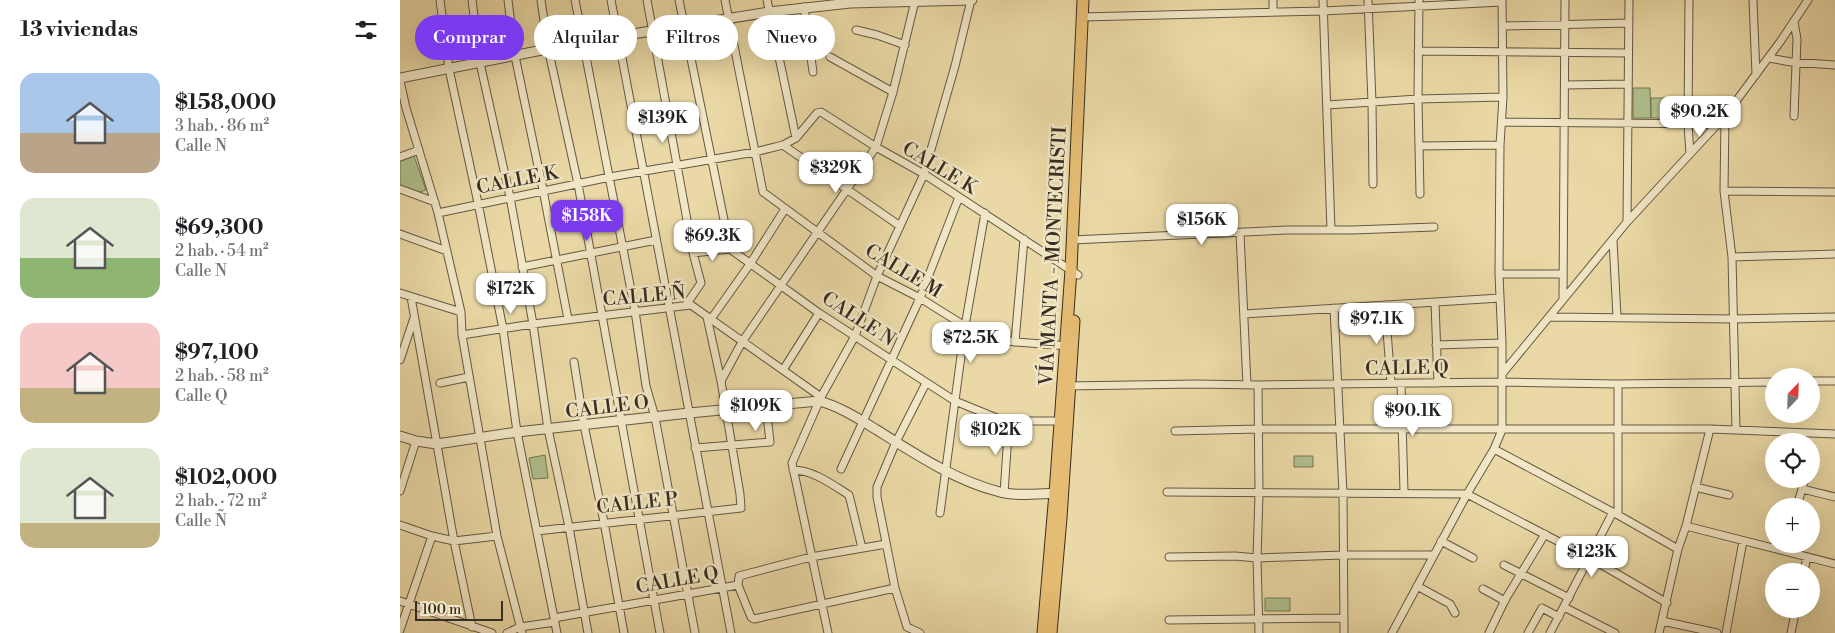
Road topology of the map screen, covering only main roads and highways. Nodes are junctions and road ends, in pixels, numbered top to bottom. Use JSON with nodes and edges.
{"nodes":[{"id":1,"x":1083,"y":0,"type":"edge"},
{"id":2,"x":1090,"y":0,"type":"edge"},
{"id":3,"x":1086,"y":17,"type":"junction"},
{"id":4,"x":1059,"y":493,"type":"junction"},
{"id":5,"x":1043,"y":633,"type":"edge"},
{"id":6,"x":1051,"y":633,"type":"edge"}],
"edges":[{"from":1,"to":3,"type":"main road","name":"VÍA MANTA - MONTECRISTI"},
{"from":2,"to":3,"type":"main road","name":"VÍA MANTA - MONTECRISTI"},
{"from":3,"to":4,"type":"main road","name":"VÍA MANTA - MONTECRISTI"},
{"from":4,"to":5,"type":"main road","name":"VÍA MANTA - MONTECRISTI"},
{"from":4,"to":6,"type":"main road","name":"VÍA MANTA - MONTECRISTI"}]}
